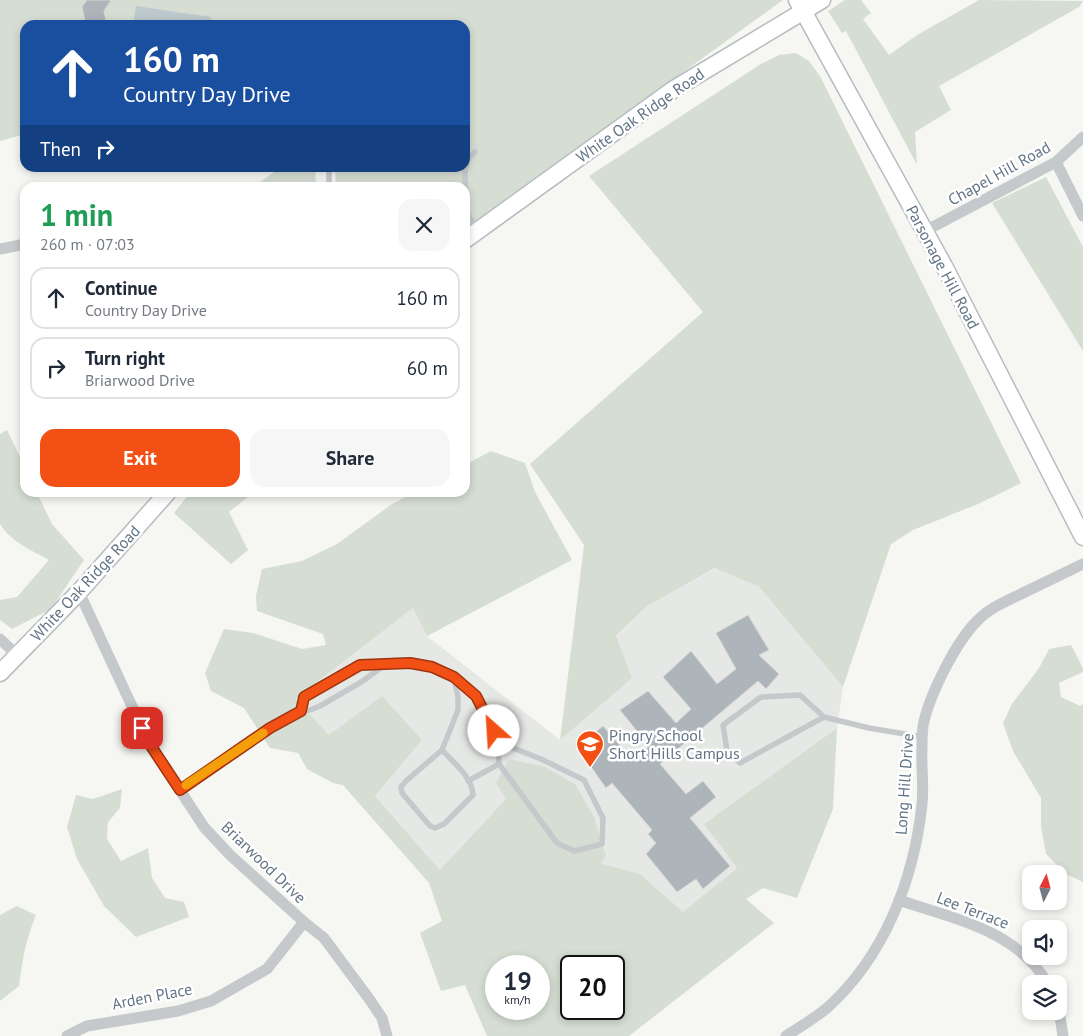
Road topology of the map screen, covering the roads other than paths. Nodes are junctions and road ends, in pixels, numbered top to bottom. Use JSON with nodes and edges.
{"nodes":[{"id":1,"x":822,"y":0,"type":"edge"},
{"id":2,"x":801,"y":5,"type":"edge"},
{"id":3,"x":1083,"y":137,"type":"edge"},
{"id":4,"x":475,"y":152,"type":"dead end"},
{"id":5,"x":470,"y":157,"type":"edge"},
{"id":6,"x":1056,"y":162,"type":"junction"},
{"id":7,"x":1083,"y":216,"type":"edge"},
{"id":8,"x":925,"y":231,"type":"junction"},
{"id":9,"x":471,"y":235,"type":"edge"},
{"id":10,"x":20,"y":245,"type":"edge"},
{"id":11,"x":0,"y":249,"type":"edge"},
{"id":12,"x":164,"y":497,"type":"edge"},
{"id":13,"x":1083,"y":537,"type":"edge"},
{"id":14,"x":1083,"y":564,"type":"edge"},
{"id":15,"x":79,"y":592,"type":"junction"},
{"id":16,"x":0,"y":639,"type":"edge"},
{"id":17,"x":17,"y":655,"type":"junction"},
{"id":18,"x":387,"y":663,"type":"junction"},
{"id":19,"x":0,"y":673,"type":"edge"},
{"id":20,"x":454,"y":677,"type":"junction"},
{"id":21,"x":301,"y":711,"type":"junction"},
{"id":22,"x":824,"y":717,"type":"junction"},
{"id":23,"x":270,"y":728,"type":"joint"},
{"id":24,"x":923,"y":737,"type":"junction"},
{"id":25,"x":498,"y":742,"type":"junction"},
{"id":26,"x":442,"y":750,"type":"junction"},
{"id":27,"x":498,"y":764,"type":"junction"},
{"id":28,"x":468,"y":781,"type":"junction"},
{"id":29,"x":180,"y":790,"type":"junction"},
{"id":30,"x":899,"y":900,"type":"junction"},
{"id":31,"x":304,"y":922,"type":"junction"},
{"id":32,"x":1041,"y":975,"type":"edge"},
{"id":33,"x":1061,"y":1020,"type":"edge"},
{"id":34,"x":67,"y":1036,"type":"edge"},
{"id":35,"x":387,"y":1036,"type":"edge"},
{"id":36,"x":786,"y":1036,"type":"edge"},
{"id":37,"x":1063,"y":1036,"type":"edge"}],
"edges":[{"from":1,"to":2,"type":"street","name":"White Oak Ridge Road"},
{"from":2,"to":8,"type":"street","name":"Parsonage Hill Road"},
{"from":2,"to":9,"type":"street","name":"White Oak Ridge Road"},
{"from":3,"to":6,"type":"street","name":"Chapel Hill Road"},
{"from":4,"to":5,"type":"lane"},
{"from":6,"to":7,"type":"street"},
{"from":6,"to":8,"type":"street","name":"Chapel Hill Road"},
{"from":8,"to":13,"type":"street","name":"Parsonage Hill Road"},
{"from":10,"to":11,"type":"street"},
{"from":12,"to":15,"type":"street","name":"White Oak Ridge Road"},
{"from":14,"to":24,"type":"street","name":"Long Hill Drive"},
{"from":15,"to":17,"type":"street","name":"White Oak Ridge Road"},
{"from":15,"to":29,"type":"street","name":"Briarwood Drive"},
{"from":16,"to":17,"type":"street"},
{"from":17,"to":19,"type":"street","name":"White Oak Ridge Road"},
{"from":18,"to":20,"type":"lane"},
{"from":18,"to":21,"type":"lane"},
{"from":18,"to":21,"type":"lane"},
{"from":20,"to":25,"type":"lane"},
{"from":20,"to":26,"type":"lane"},
{"from":21,"to":23,"type":"lane"},
{"from":22,"to":22,"type":"lane"},
{"from":22,"to":24,"type":"lane"},
{"from":23,"to":29,"type":"street"},
{"from":24,"to":30,"type":"street","name":"Long Hill Drive"},
{"from":25,"to":27,"type":"lane"},
{"from":25,"to":27,"type":"lane"},
{"from":26,"to":28,"type":"lane"},
{"from":26,"to":28,"type":"lane"},
{"from":27,"to":28,"type":"lane"},
{"from":29,"to":31,"type":"street","name":"Briarwood Drive"},
{"from":30,"to":32,"type":"street","name":"Lee Terrace"},
{"from":30,"to":36,"type":"street","name":"Long Hill Drive"},
{"from":31,"to":34,"type":"street","name":"Arden Place"},
{"from":31,"to":35,"type":"street","name":"Briarwood Drive"},
{"from":33,"to":37,"type":"street"}]}
